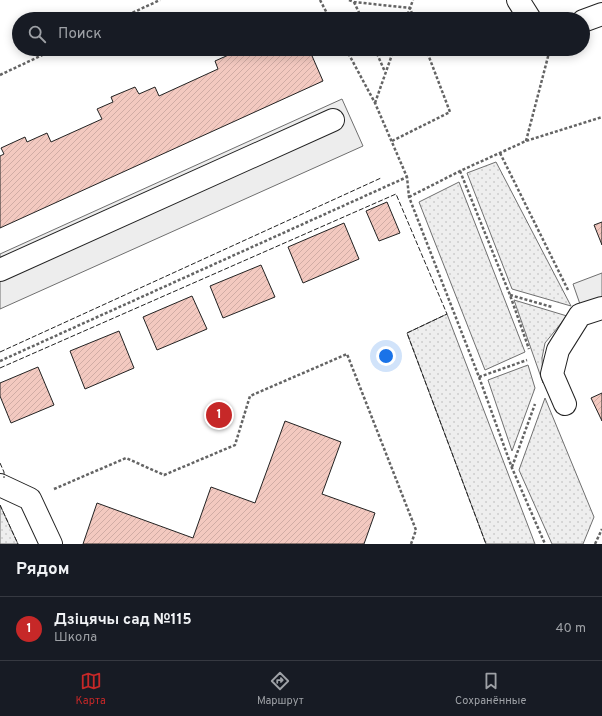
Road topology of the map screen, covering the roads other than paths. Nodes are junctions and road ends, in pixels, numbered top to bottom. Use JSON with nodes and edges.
{"nodes":[{"id":1,"x":518,"y":0,"type":"edge"},
{"id":2,"x":526,"y":12,"type":"edge"},
{"id":3,"x":602,"y":14,"type":"edge"},
{"id":4,"x":590,"y":18,"type":"edge"},
{"id":5,"x":333,"y":120,"type":"dead end"},
{"id":6,"x":0,"y":270,"type":"edge"},
{"id":7,"x":602,"y":308,"type":"edge"},
{"id":8,"x":565,"y":404,"type":"dead end"},
{"id":9,"x":0,"y":485,"type":"edge"},
{"id":10,"x":51,"y":544,"type":"edge"}],
"edges":[{"from":1,"to":2,"type":"lane"},
{"from":3,"to":4,"type":"lane"},
{"from":5,"to":6,"type":"lane"},
{"from":7,"to":8,"type":"lane"},
{"from":9,"to":10,"type":"lane"}]}
